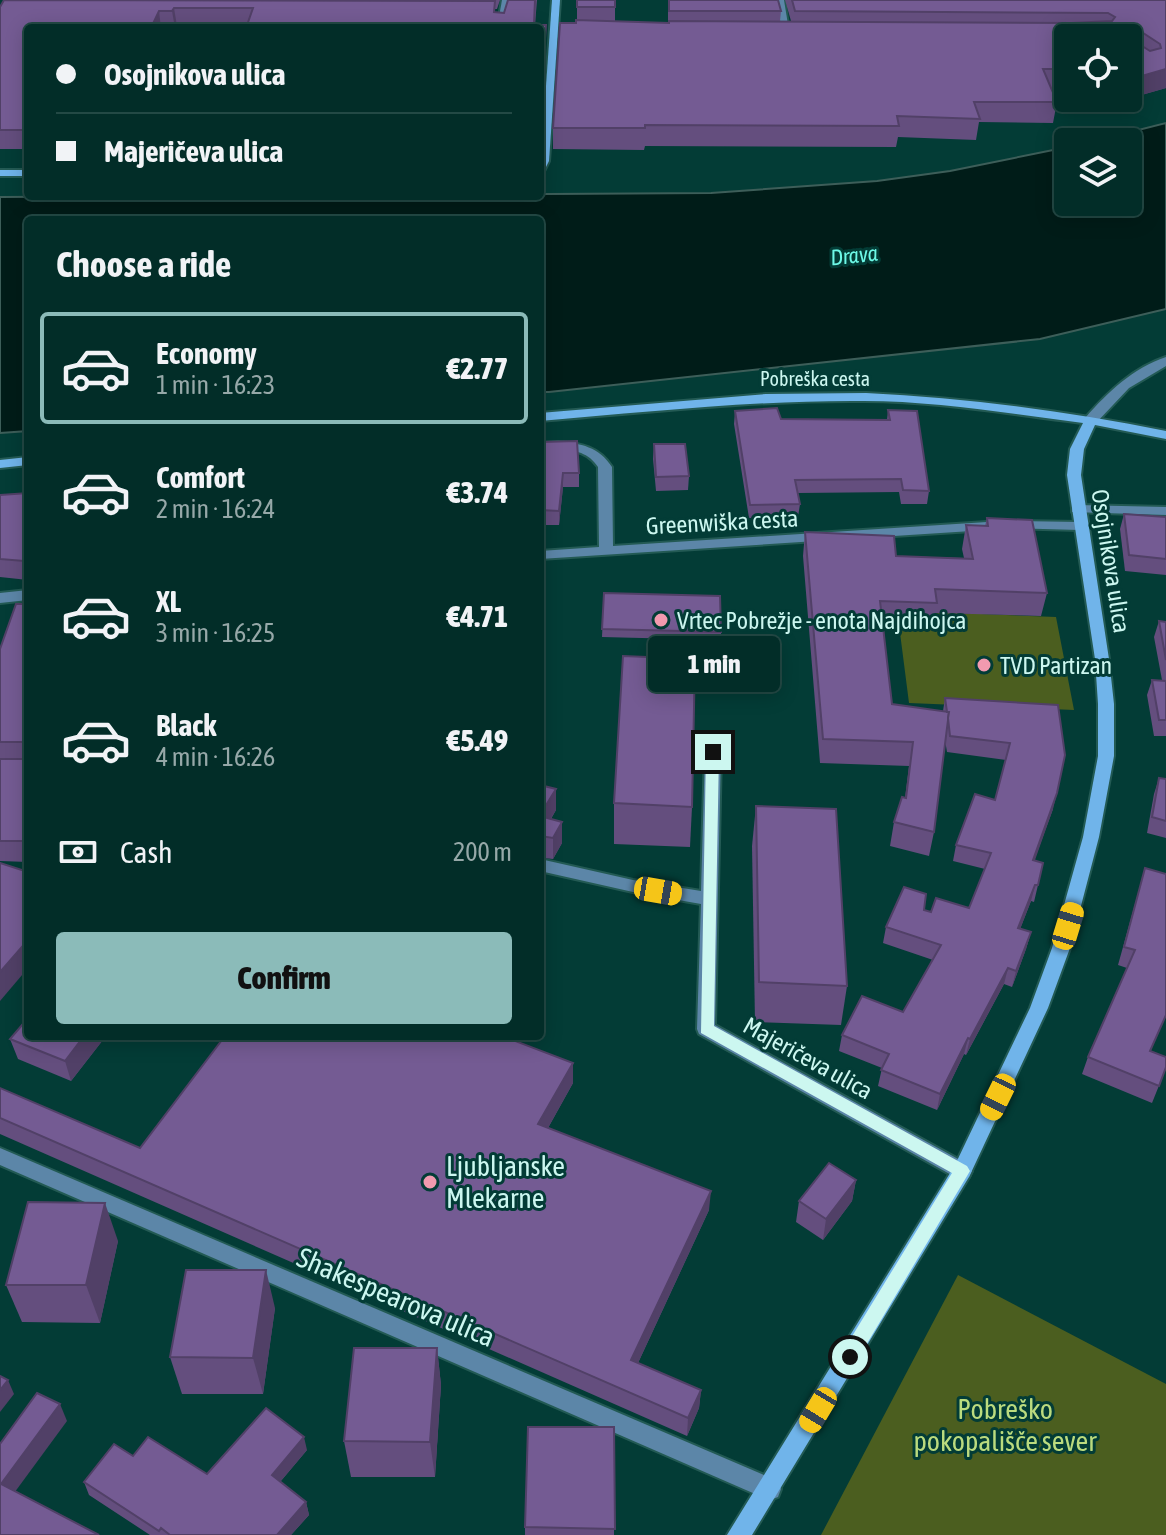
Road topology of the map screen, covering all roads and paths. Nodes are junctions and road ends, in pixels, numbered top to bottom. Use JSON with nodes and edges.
{"nodes":[{"id":1,"x":506,"y":0,"type":"edge"},
{"id":2,"x":556,"y":0,"type":"edge"},
{"id":3,"x":780,"y":0,"type":"edge"},
{"id":4,"x":488,"y":14,"type":"edge"},
{"id":5,"x":504,"y":14,"type":"junction"},
{"id":6,"x":502,"y":24,"type":"edge"},
{"id":7,"x":553,"y":35,"type":"junction"},
{"id":8,"x":569,"y":35,"type":"edge"},
{"id":9,"x":774,"y":35,"type":"edge"},
{"id":10,"x":787,"y":35,"type":"junction"},
{"id":11,"x":802,"y":35,"type":"edge"},
{"id":12,"x":544,"y":161,"type":"edge"},
{"id":13,"x":0,"y":173,"type":"edge"},
{"id":14,"x":24,"y":173,"type":"edge"},
{"id":15,"x":1166,"y":361,"type":"edge"},
{"id":16,"x":544,"y":417,"type":"edge"},
{"id":17,"x":1091,"y":420,"type":"junction"},
{"id":18,"x":1166,"y":435,"type":"edge"},
{"id":19,"x":544,"y":447,"type":"edge"},
{"id":20,"x":24,"y":461,"type":"edge"},
{"id":21,"x":0,"y":464,"type":"edge"},
{"id":22,"x":1166,"y":511,"type":"edge"},
{"id":23,"x":1079,"y":518,"type":"junction"},
{"id":24,"x":606,"y":550,"type":"junction"},
{"id":25,"x":544,"y":555,"type":"edge"},
{"id":26,"x":24,"y":595,"type":"edge"},
{"id":27,"x":0,"y":598,"type":"edge"},
{"id":28,"x":713,"y":752,"type":"dead end"},
{"id":29,"x":544,"y":866,"type":"edge"},
{"id":30,"x":710,"y":899,"type":"junction"},
{"id":31,"x":0,"y":1156,"type":"edge"},
{"id":32,"x":962,"y":1171,"type":"junction"},
{"id":33,"x":770,"y":1489,"type":"junction"},
{"id":34,"x":739,"y":1535,"type":"edge"}],
"edges":[{"from":1,"to":5,"type":"lane"},
{"from":2,"to":7,"type":"street"},
{"from":3,"to":10,"type":"lane"},
{"from":4,"to":5,"type":"lane"},
{"from":5,"to":6,"type":"lane"},
{"from":7,"to":8,"type":"lane"},
{"from":7,"to":12,"type":"street"},
{"from":9,"to":10,"type":"lane"},
{"from":10,"to":11,"type":"lane"},
{"from":13,"to":14,"type":"street"},
{"from":15,"to":17,"type":"street"},
{"from":16,"to":17,"type":"street","name":"Pobreška cesta"},
{"from":17,"to":18,"type":"street","name":"Pobreška cesta"},
{"from":17,"to":23,"type":"street","name":"Osojnikova ulica"},
{"from":19,"to":24,"type":"street"},
{"from":20,"to":21,"type":"street"},
{"from":22,"to":23,"type":"street","name":"Greenwiška cesta"},
{"from":23,"to":24,"type":"street","name":"Greenwiška cesta"},
{"from":23,"to":32,"type":"street","name":"Osojnikova ulica"},
{"from":24,"to":25,"type":"street","name":"Greenwiška cesta"},
{"from":26,"to":27,"type":"street"},
{"from":28,"to":30,"type":"street","name":"Majeričeva ulica"},
{"from":29,"to":30,"type":"street"},
{"from":30,"to":32,"type":"street","name":"Majeričeva ulica"},
{"from":31,"to":33,"type":"street","name":"Shakespearova ulica"},
{"from":32,"to":33,"type":"street","name":"Osojnikova ulica"},
{"from":33,"to":34,"type":"street","name":"Osojnikova ulica"}]}
